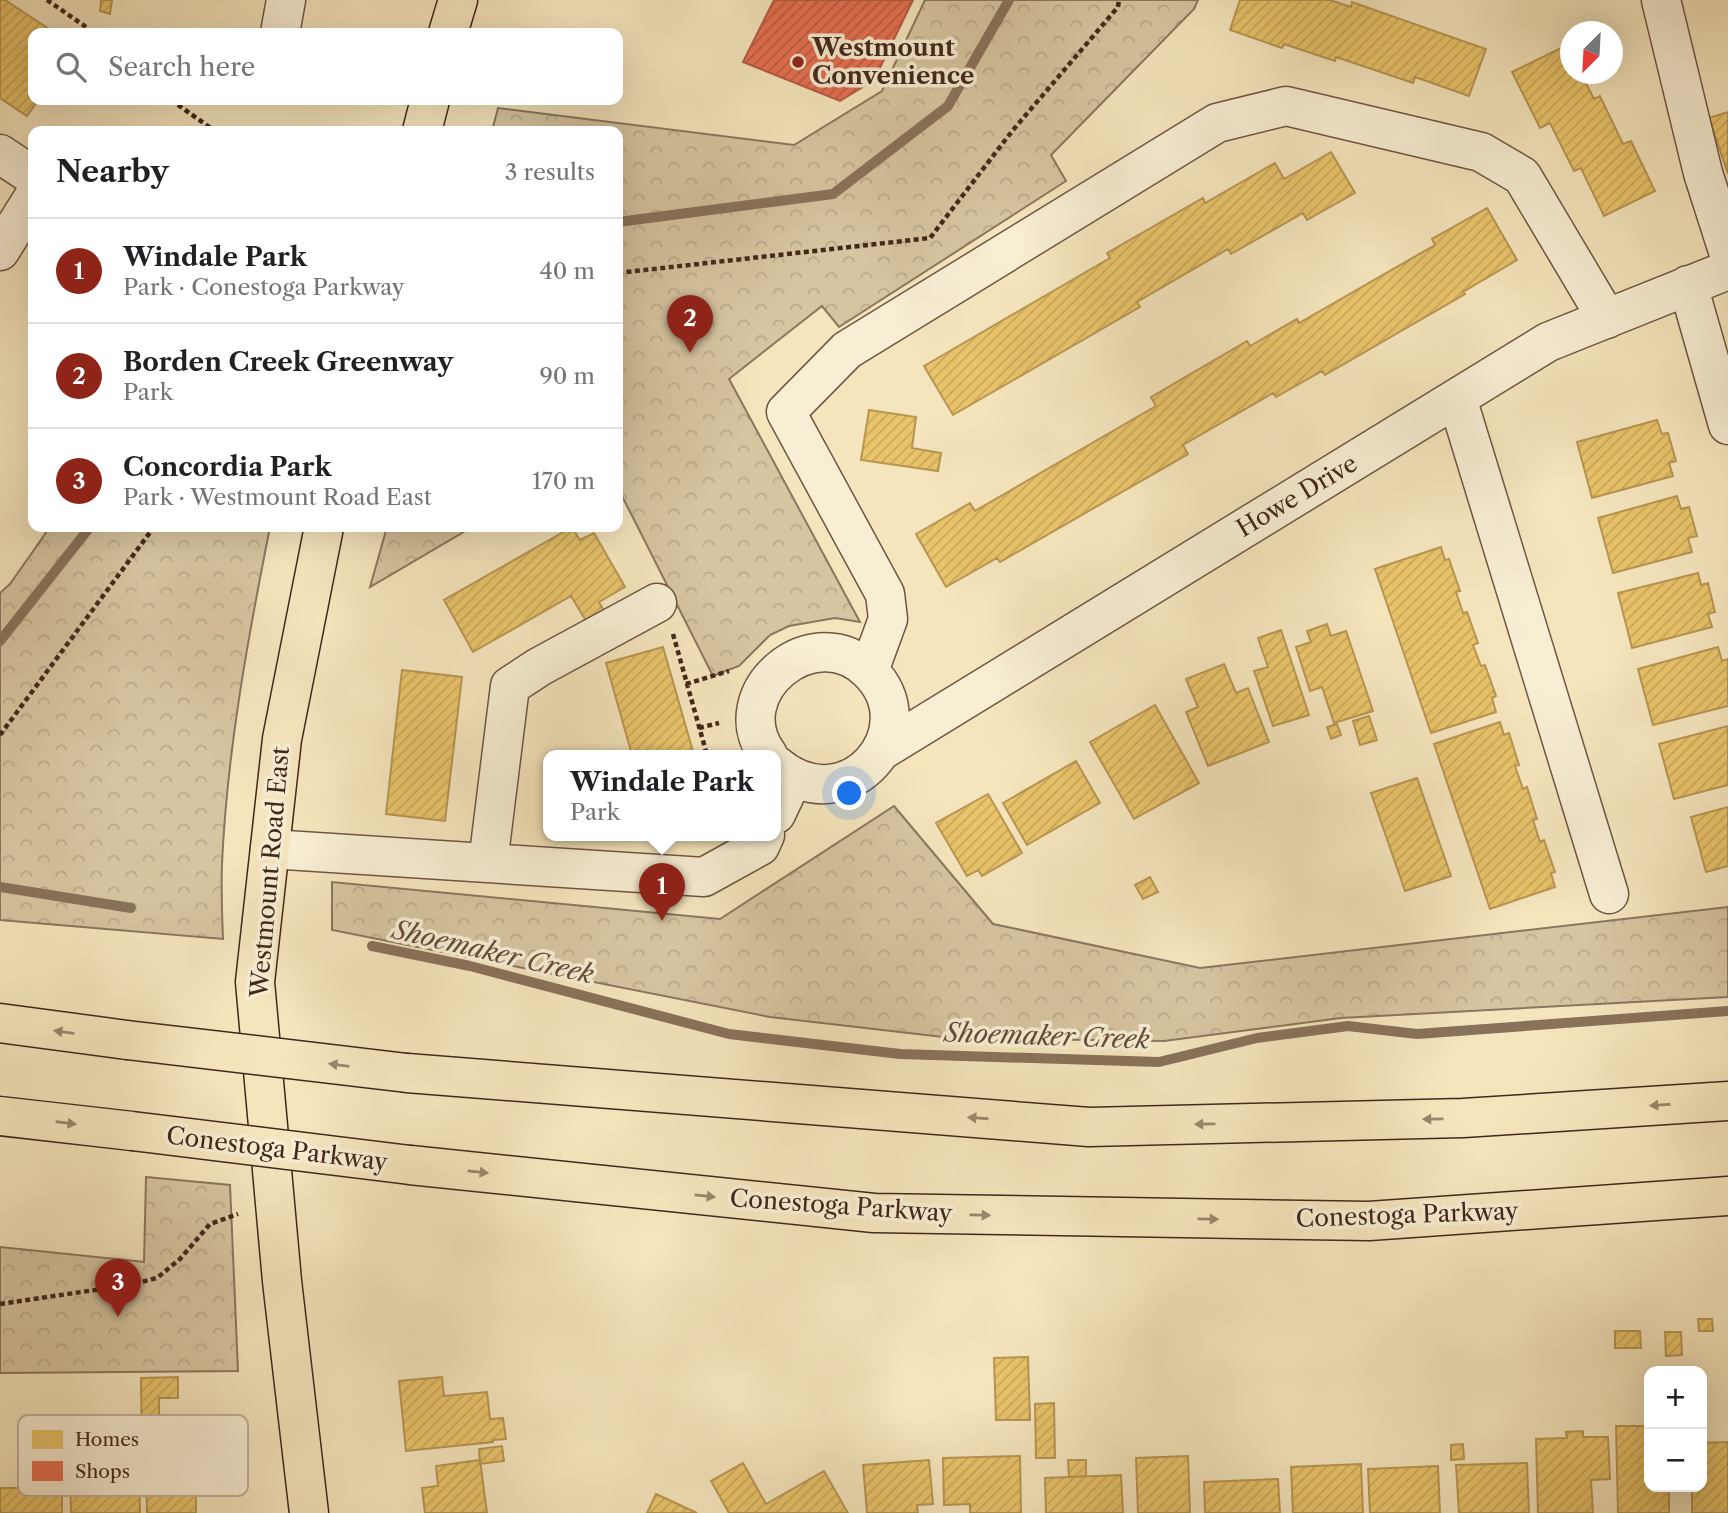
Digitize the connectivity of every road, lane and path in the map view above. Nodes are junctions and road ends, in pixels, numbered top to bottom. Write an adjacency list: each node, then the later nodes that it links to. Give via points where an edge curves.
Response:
1 (47, 0): 6 (path)
2 (286, 0): 7 (street)
3 (458, 0): 8 (main road)
4 (1119, 0): 19 (path, via 1118,7 1013,130 930,238)
5 (1661, 0): 17 (street, via 1703,173)
6 (88, 28)
7 (281, 28)
8 (449, 28)
9 (178, 105): 11 (path)
10 (429, 105): 12 (main road)
11 (208, 126)
12 (423, 126)
13 (0, 154): 14 (street)
14 (28, 173)
15 (28, 206): 16 (street)
16 (0, 251)
17 (1728, 251)
18 (1728, 270): 20 (street, Howe Drive)
19 (623, 272)
20 (1688, 285): 21 (street, Howe Drive); 23 (street)
21 (1607, 319): 22 (street, Howe Drive, via 1548,342); 28 (street, via 1522,176 1481,152 1286,106 1217,122 847,350 786,412 885,594 888,619)
22 (1457, 398): 35 (street, Howe Drive); 40 (street)
23 (1728, 425)
24 (150, 532): 32 (path)
25 (323, 532): 38 (main road, Westmount Road East, via 282,739)
26 (657, 603): 29 (path, via 669,622); 39 (street, via 510,686)
27 (729, 671): 29 (path)
28 (869, 671): 34 (street, via 852,659 811,653 775,672 757,709 757,729); 35 (street, via 882,688 889,709)
29 (687, 684): 31 (path)
30 (724, 722): 31 (path)
31 (699, 728): 33 (path)
32 (0, 735)
33 (706, 750)
34 (769, 750)
35 (881, 751): 36 (street, Howe Drive, via 869,767 833,784 813,784)
36 (781, 767)
37 (762, 841): 39 (street, via 704,877)
38 (270, 849): 39 (street); 45 (main road, Westmount Road East, via 255,982)
39 (488, 863)
40 (1609, 894)
41 (0, 1023): 42 (main road, one-way to 41, bridge, via 1463,1118 1089,1127 407,1073)
42 (1728, 1101)
43 (0, 1116): 44 (main road, Conestoga Parkway, one-way to 44, bridge, via 410,1166 874,1213 1368,1221)
44 (1728, 1196)
45 (276, 1202): 46 (path, via 210,1224 157,1278); 47 (main road, Westmount Road East)
46 (0, 1304)
47 (309, 1513)

